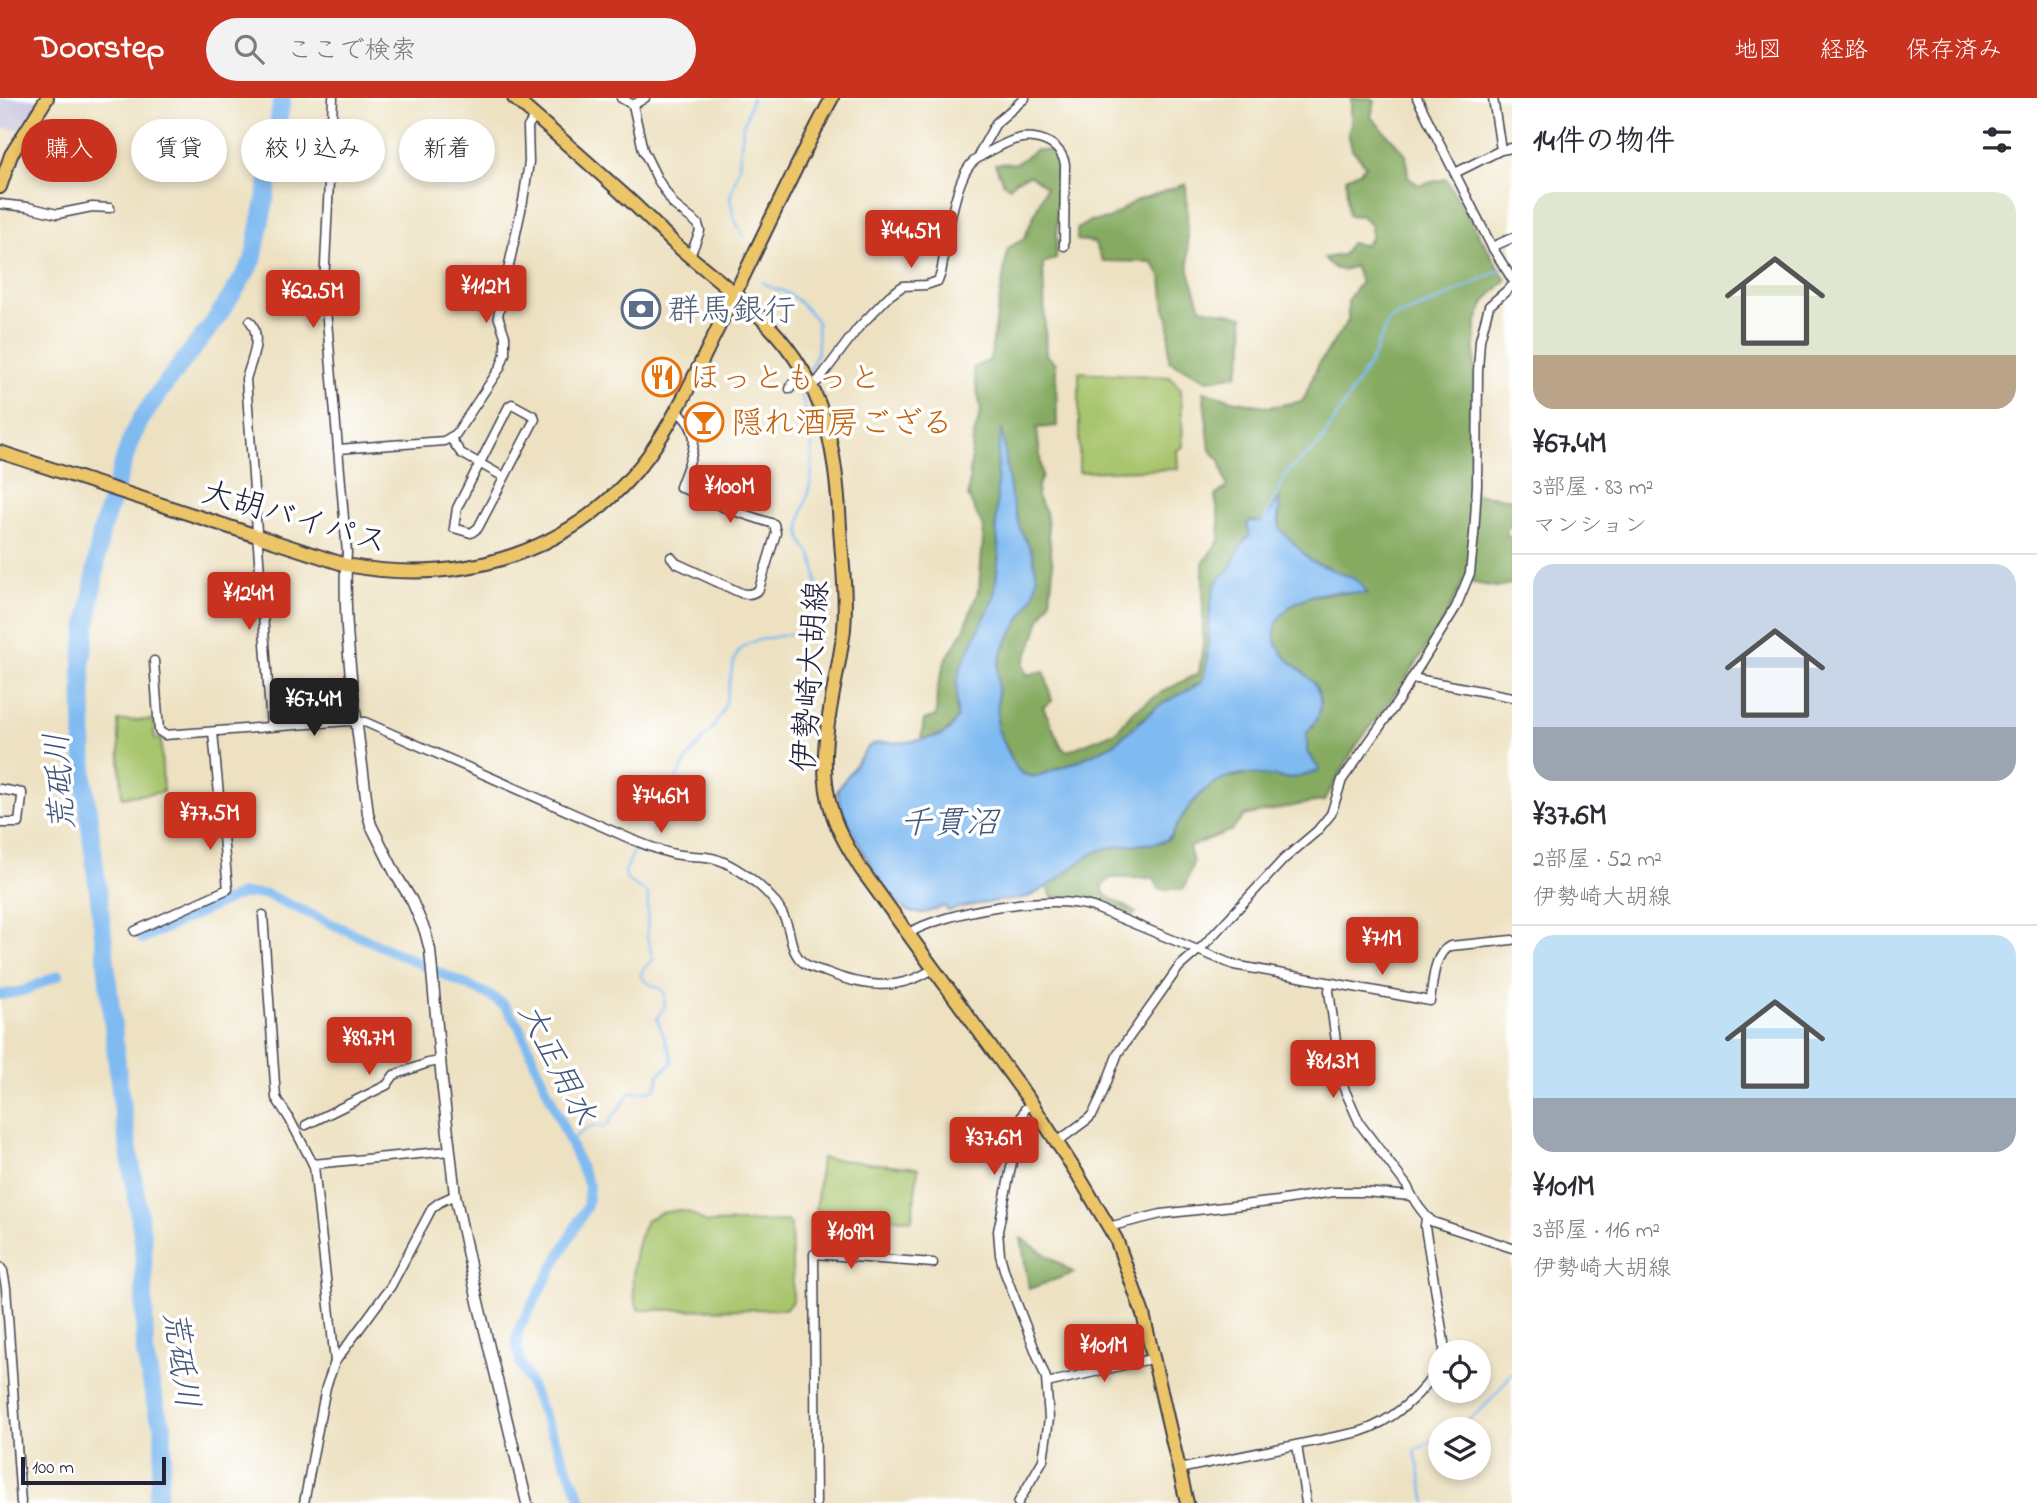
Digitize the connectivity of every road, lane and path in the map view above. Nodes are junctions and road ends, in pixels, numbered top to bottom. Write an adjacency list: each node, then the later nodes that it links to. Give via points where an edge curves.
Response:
1 (47, 98): 15 (main road)
2 (332, 98): 33 (street, via 324,286)
3 (621, 98): 10 (street)
4 (645, 98): 10 (street)
5 (832, 98): 26 (main road, 大胡バイパス)
6 (1025, 98): 14 (street, via 996,123)
7 (1417, 98): 16 (street)
8 (1493, 98): 13 (street)
9 (521, 101): 11 (main road, 伊勢崎大胡線)
10 (633, 105): 23 (street, via 643,150 658,180 674,205 698,224 700,231)
11 (535, 116): 23 (main road, 伊勢崎大胡線); 32 (street, via 528,127 523,201 498,317 505,354)
12 (1512, 148): 13 (street)
13 (1501, 150): 16 (street)
14 (980, 156): 21 (street, via 1024,137 1058,149 1065,164); 29 (street, via 959,187 938,281 903,286 889,296)
15 (4, 164): 17 (main road)
16 (1455, 173): 22 (street)
17 (0, 187)
18 (0, 204): 19 (street, via 57,214)
19 (110, 208)
20 (1512, 238): 22 (street)
21 (1064, 246)
22 (1492, 247): 24 (street)
23 (690, 256): 26 (main road, 伊勢崎大胡線)
24 (1512, 279)
25 (1512, 286): 41 (street, via 1489,306 1480,340 1470,573 1456,607)
26 (735, 294): 28 (main road, 伊勢崎大胡線, via 775,332); 31 (main road, 大胡バイパス)
27 (250, 321): 37 (street, via 256,342 246,379)
28 (804, 373): 29 (main road, 伊勢崎大胡線); 30 (street)
29 (811, 386): 50 (main road, 伊勢崎大胡線, via 827,424 836,470 844,598 843,635 825,752 828,795 836,824 853,856)
30 (790, 389)
31 (677, 411): 38 (street, via 687,420 695,444 680,487 774,524 776,533 759,589 751,594); 39 (main road, 大胡バイパス, via 619,489 576,524 533,548 441,572)
32 (451, 439): 33 (street); 35 (street, via 461,453)
33 (338, 449): 39 (street)
34 (0, 452): 37 (main road, 大胡バイパス)
35 (479, 464): 36 (street); 36 (street, via 457,508 454,528 476,531); 36 (street, via 512,404 535,419)
36 (504, 477)
37 (256, 536): 39 (main road, 大胡バイパス); 44 (street)
38 (671, 557)
39 (346, 565): 43 (street)
40 (154, 661): 45 (street, via 159,731 165,736)
41 (1412, 678): 42 (street); 52 (street, via 1342,780 1331,814)
42 (1512, 697)
43 (357, 721): 44 (street); 53 (street, via 633,840 671,853 712,856 735,868 776,904 804,964 878,986 919,978); 55 (street, via 371,825 425,931 434,977)
44 (271, 726): 45 (street)
45 (214, 732): 49 (street, via 228,889)
46 (0, 789): 47 (street, via 18,791 22,797 19,823)
47 (0, 823)
48 (263, 915): 60 (street, via 276,1098)
49 (135, 931)
50 (907, 934): 52 (street, via 976,910 1067,901 1093,907); 53 (main road, 伊勢崎大胡線)
51 (1512, 940): 54 (street, via 1444,949 1430,1001)
52 (1197, 951): 54 (street, via 1234,965); 58 (street, via 1179,967 1118,1053 1090,1117)
53 (933, 969): 56 (main road, 伊勢崎大胡線)
54 (1330, 983): 62 (street, via 1342,1084 1360,1124)
55 (440, 1061): 57 (street, via 394,1076 387,1085); 59 (street)
56 (1031, 1104): 58 (main road, 伊勢崎大胡線); 71 (street, via 1021,1118 998,1231 1005,1273)
57 (306, 1125)
58 (1057, 1142): 64 (main road, 伊勢崎大胡線)
59 (450, 1151): 60 (street); 61 (street)
60 (313, 1164): 70 (street)
61 (455, 1195): 70 (street, via 432,1208 391,1286); 77 (street)
62 (1411, 1196): 63 (street); 64 (street, via 1333,1192 1161,1214)
63 (1426, 1217): 65 (street); 68 (street)
64 (1108, 1227): 69 (main road, 伊勢崎大胡線, via 1138,1298)
65 (1512, 1248)
66 (933, 1263): 78 (street, via 814,1254)
67 (0, 1267): 75 (street, via 6,1288)
68 (1444, 1340)
69 (1154, 1357): 71 (street); 74 (main road, 伊勢崎大胡線)
70 (335, 1362): 76 (street)
71 (1047, 1383): 79 (street, via 1049,1419 1043,1460)
72 (1428, 1383): 73 (street, via 1376,1427)
73 (1297, 1445): 74 (street); 81 (street)
74 (1179, 1469): 80 (main road, 伊勢崎大胡線)
75 (21, 1503)
76 (304, 1503)
77 (527, 1503)
78 (816, 1503)
79 (1018, 1503)
80 (1187, 1503)
81 (1306, 1503)

